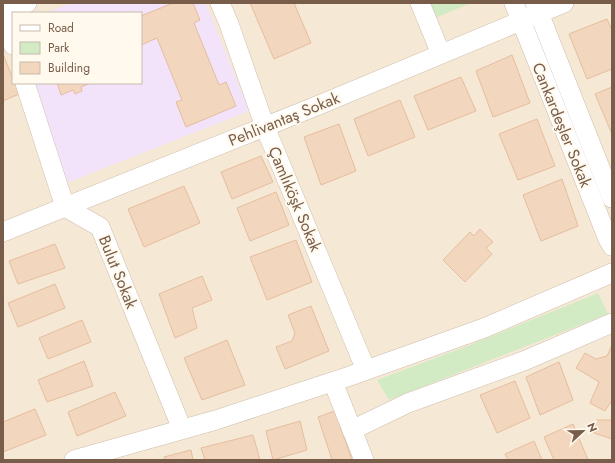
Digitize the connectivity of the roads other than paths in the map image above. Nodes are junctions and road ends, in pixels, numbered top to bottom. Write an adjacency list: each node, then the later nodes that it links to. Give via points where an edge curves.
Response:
1 (27, 3): 7 (street)
2 (220, 3): 12 (street, Çamlıköşk Sokak)
3 (420, 3): 10 (street)
4 (514, 3): 8 (street, Cankardeşler Sokak)
5 (564, 3): 6 (street, Pehlivantaş Sokak)
6 (537, 8): 8 (street, Pehlivantaş Sokak); 13 (street, Cankardeşler Sokak)
7 (3, 13): 9 (street)
8 (521, 21): 10 (street, Pehlivantaş Sokak); 16 (street, Cankardeşler Sokak)
9 (12, 42)
10 (440, 54): 12 (street, Pehlivantaş Sokak)
11 (25, 84): 14 (street)
12 (265, 127): 14 (street, Pehlivantaş Sokak); 19 (street, Çamlıköşk Sokak)
13 (612, 198)
14 (65, 207): 15 (street, Pehlivantaş Sokak); 21 (street, Bulut Sokak, via 100,227)
15 (3, 232)
16 (611, 241)
17 (612, 273): 19 (street, via 484,328)
18 (612, 324): 22 (street, via 526,360 408,403)
19 (366, 370): 20 (street)
20 (333, 382): 21 (street); 22 (street)
21 (182, 429): 23 (street)
22 (352, 430): 24 (street)
23 (74, 460)
24 (364, 460)

